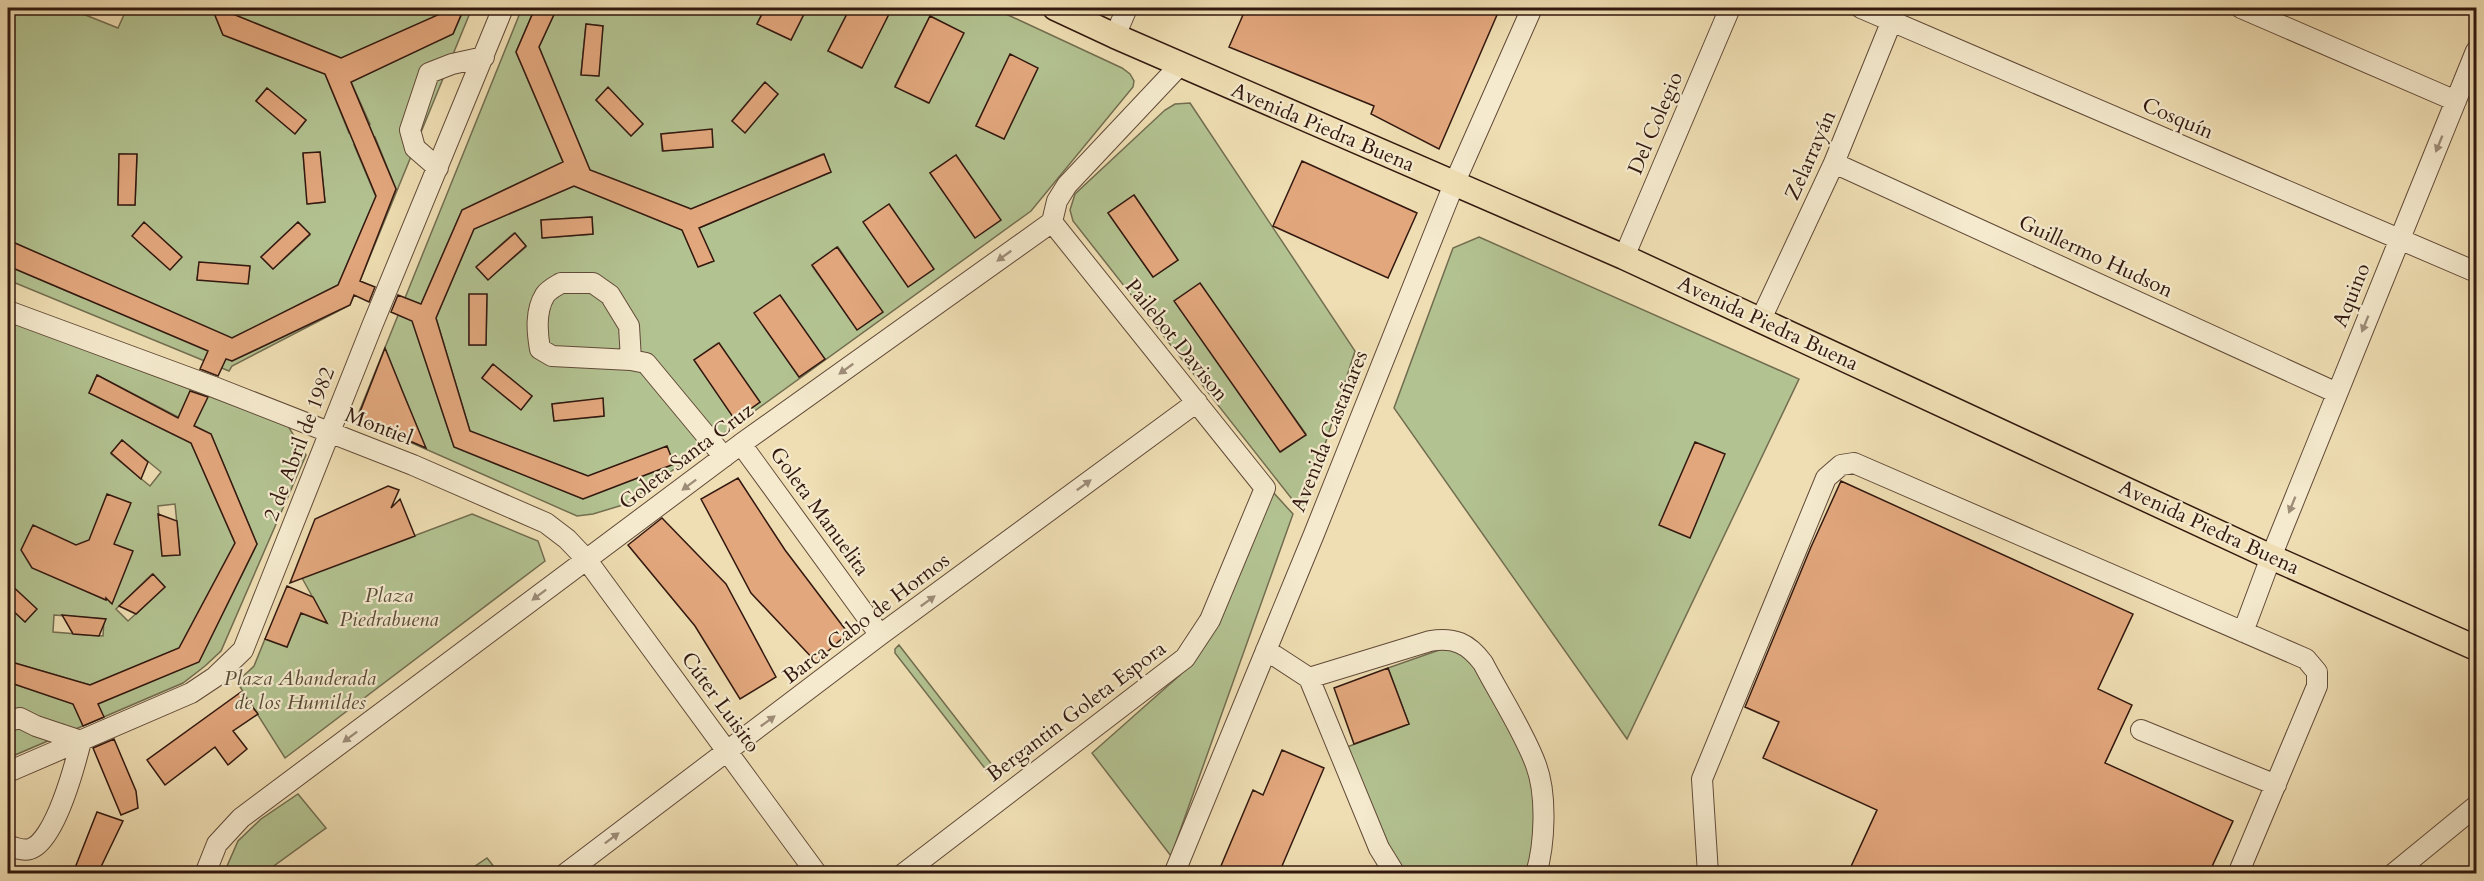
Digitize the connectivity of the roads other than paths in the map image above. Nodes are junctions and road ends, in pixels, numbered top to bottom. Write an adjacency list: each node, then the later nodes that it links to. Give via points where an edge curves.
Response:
1 (503, 8): 11 (street, 2 de Abril de 1982)
2 (1055, 8): 9 (main road, Avenida Piedra Buena)
3 (1127, 8): 9 (street)
4 (1532, 8): 16 (street, Avenida Castañares)
5 (1730, 8): 19 (street, Del Colegio)
6 (1860, 8): 8 (street, Cosquín)
7 (2241, 8): 13 (street)
8 (1894, 14): 14 (street, Zelarrayán); 18 (street, Cosquín)
9 (1115, 36): 12 (main road, Avenida Piedra Buena)
10 (2476, 51): 13 (street, Aquino)
11 (484, 57): 15 (street, 2 de Abril de 1982); 15 (street, via 429,73 410,129 415,148)
12 (1180, 65): 16 (main road, Avenida Piedra Buena); 17 (street, via 1067,185 1057,201)
13 (2456, 101): 18 (street, Aquino, one-way to 18)
14 (1834, 163): 22 (street, Zelarrayán); 24 (street, Guillermo Hudson)
15 (438, 168): 26 (street, 2 de Abril de 1982)
16 (1454, 184): 19 (main road, Avenida Piedra Buena); 35 (street, Avenida Castañares)
17 (1052, 222): 25 (street, Pailebot Davison); 27 (street, Goleta Santa Cruz, one-way to 27)
18 (2399, 240): 20 (street, Cosquín); 24 (street, Aquino, one-way to 24)
19 (1624, 257): 22 (main road, Avenida Piedra Buena)
20 (2476, 272)
21 (8, 310): 26 (street, Montiel)
22 (1761, 319): 30 (main road, Avenida Piedra Buena)
23 (631, 360): 23 (street, via 552,356 540,349 537,332 545,293 561,283 593,283 610,295 629,326); 28 (street, via 646,363)
24 (2337, 393): 30 (street, Aquino, one-way to 30)
25 (1197, 402): 29 (street, Pailebot Davison); 33 (street, Barca Cabo de Hornos, one-way to 25)
26 (330, 433): 31 (street, Montiel, via 546,523); 39 (street, 2 de Abril de 1982, via 243,650 191,693)
27 (741, 444): 28 (street, Goleta Santa Cruz); 33 (street, Goleta Manuelita)
28 (724, 457): 31 (street, Goleta Santa Cruz, one-way to 31)
29 (1265, 488): 48 (street, Bergantin Goleta Espora, via 1210,620 1185,658)
30 (2271, 557): 32 (street, Aquino); 34 (main road, Avenida Piedra Buena)
31 (586, 559): 40 (street, Cúter Luisito); 45 (street, Goleta Santa Cruz, one-way to 45, via 241,818 217,844)
32 (2243, 632): 42 (street, via 2306,659 2317,672 2317,686); 52 (street, via 1854,463 1841,465 1826,477 1702,779)
33 (880, 635): 40 (street, Barca Cabo de Hornos, one-way to 33)
34 (2476, 648)
35 (1266, 650): 36 (street); 49 (street, Avenida Castañares)
36 (1309, 678): 50 (street, via 1379,848); 51 (street, via 1430,641 1458,640 1472,648 1537,766 1543,842)
37 (8, 721): 39 (street, via 20,718)
38 (2141, 730): 42 (street)
39 (81, 741): 41 (street, 2 de Abril de 1982); 44 (street, via 73,774 45,840 31,849 18,850)
40 (727, 751): 46 (street, Barca Cabo de Hornos, one-way to 40); 47 (street, Cúter Luisito)
41 (8, 772)
42 (2276, 785): 53 (street)
43 (2476, 806): 54 (street)
44 (8, 845)
45 (206, 873)
46 (565, 873)
47 (817, 873)
48 (903, 873)
49 (1174, 873)
50 (1395, 873)
51 (1536, 873)
52 (1708, 873)
53 (2238, 873)
54 (2393, 873)

